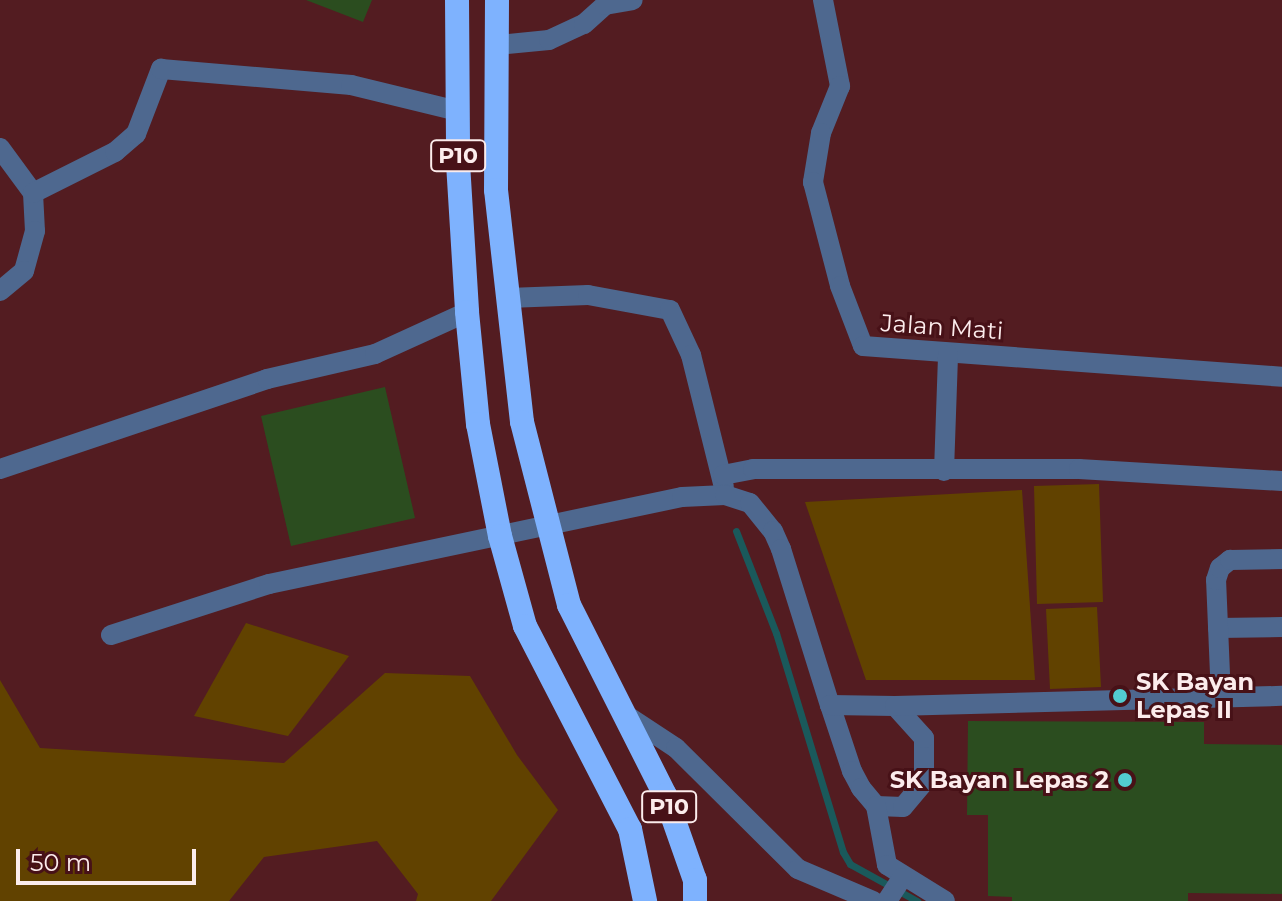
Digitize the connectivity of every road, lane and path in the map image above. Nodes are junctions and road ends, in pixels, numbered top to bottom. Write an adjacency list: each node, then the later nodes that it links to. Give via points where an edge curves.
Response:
1 (457, 0): 6 (highway, P10)
2 (497, 0): 5 (highway, P10)
3 (633, 0): 5 (street, via 605,5 584,24 549,40)
4 (823, 0): 12 (street, Jalan Mati, via 840,86 821,133 813,182 857,341 873,349)
5 (497, 45): 10 (highway, P10, via 496,190)
6 (458, 111): 8 (street, via 351,85 161,69 136,134 115,152); 11 (highway, P10)
7 (0, 148): 8 (street)
8 (33, 193): 9 (street, via 35,231 28,262)
9 (0, 291)
10 (507, 298): 17 (street, via 588,295 670,310 691,355); 18 (highway, P10, via 522,422)
11 (467, 312): 14 (street, via 375,354 267,379); 19 (highway, P10, via 478,424)
12 (948, 355): 13 (street, Jalan Mati); 15 (street)
13 (1282, 377)
14 (0, 469)
15 (944, 471): 16 (street, via 1079,469); 17 (street, via 753,469)
16 (1282, 481)
17 (724, 485): 18 (street); 26 (street, via 750,503 773,531)
18 (546, 525): 19 (street); 28 (highway, P10, via 569,605)
19 (500, 536): 23 (street, via 269,584); 31 (highway, P10, via 525,626 630,829)
20 (1282, 559): 22 (street, via 1230,560 1220,568)
21 (1282, 627): 22 (street)
22 (1218, 628): 25 (street)
23 (111, 635)
24 (1282, 696): 25 (street)
25 (1221, 698): 27 (street)
26 (830, 705): 27 (street); 29 (street, via 852,771)
27 (895, 706): 29 (street, via 924,738 924,782 903,807)
28 (629, 717): 30 (street, via 676,748 798,869); 32 (highway, P10, via 665,795 695,880)
29 (876, 806): 30 (street)
30 (890, 892): 33 (street)
31 (645, 901)
32 (695, 901)
33 (945, 901)

